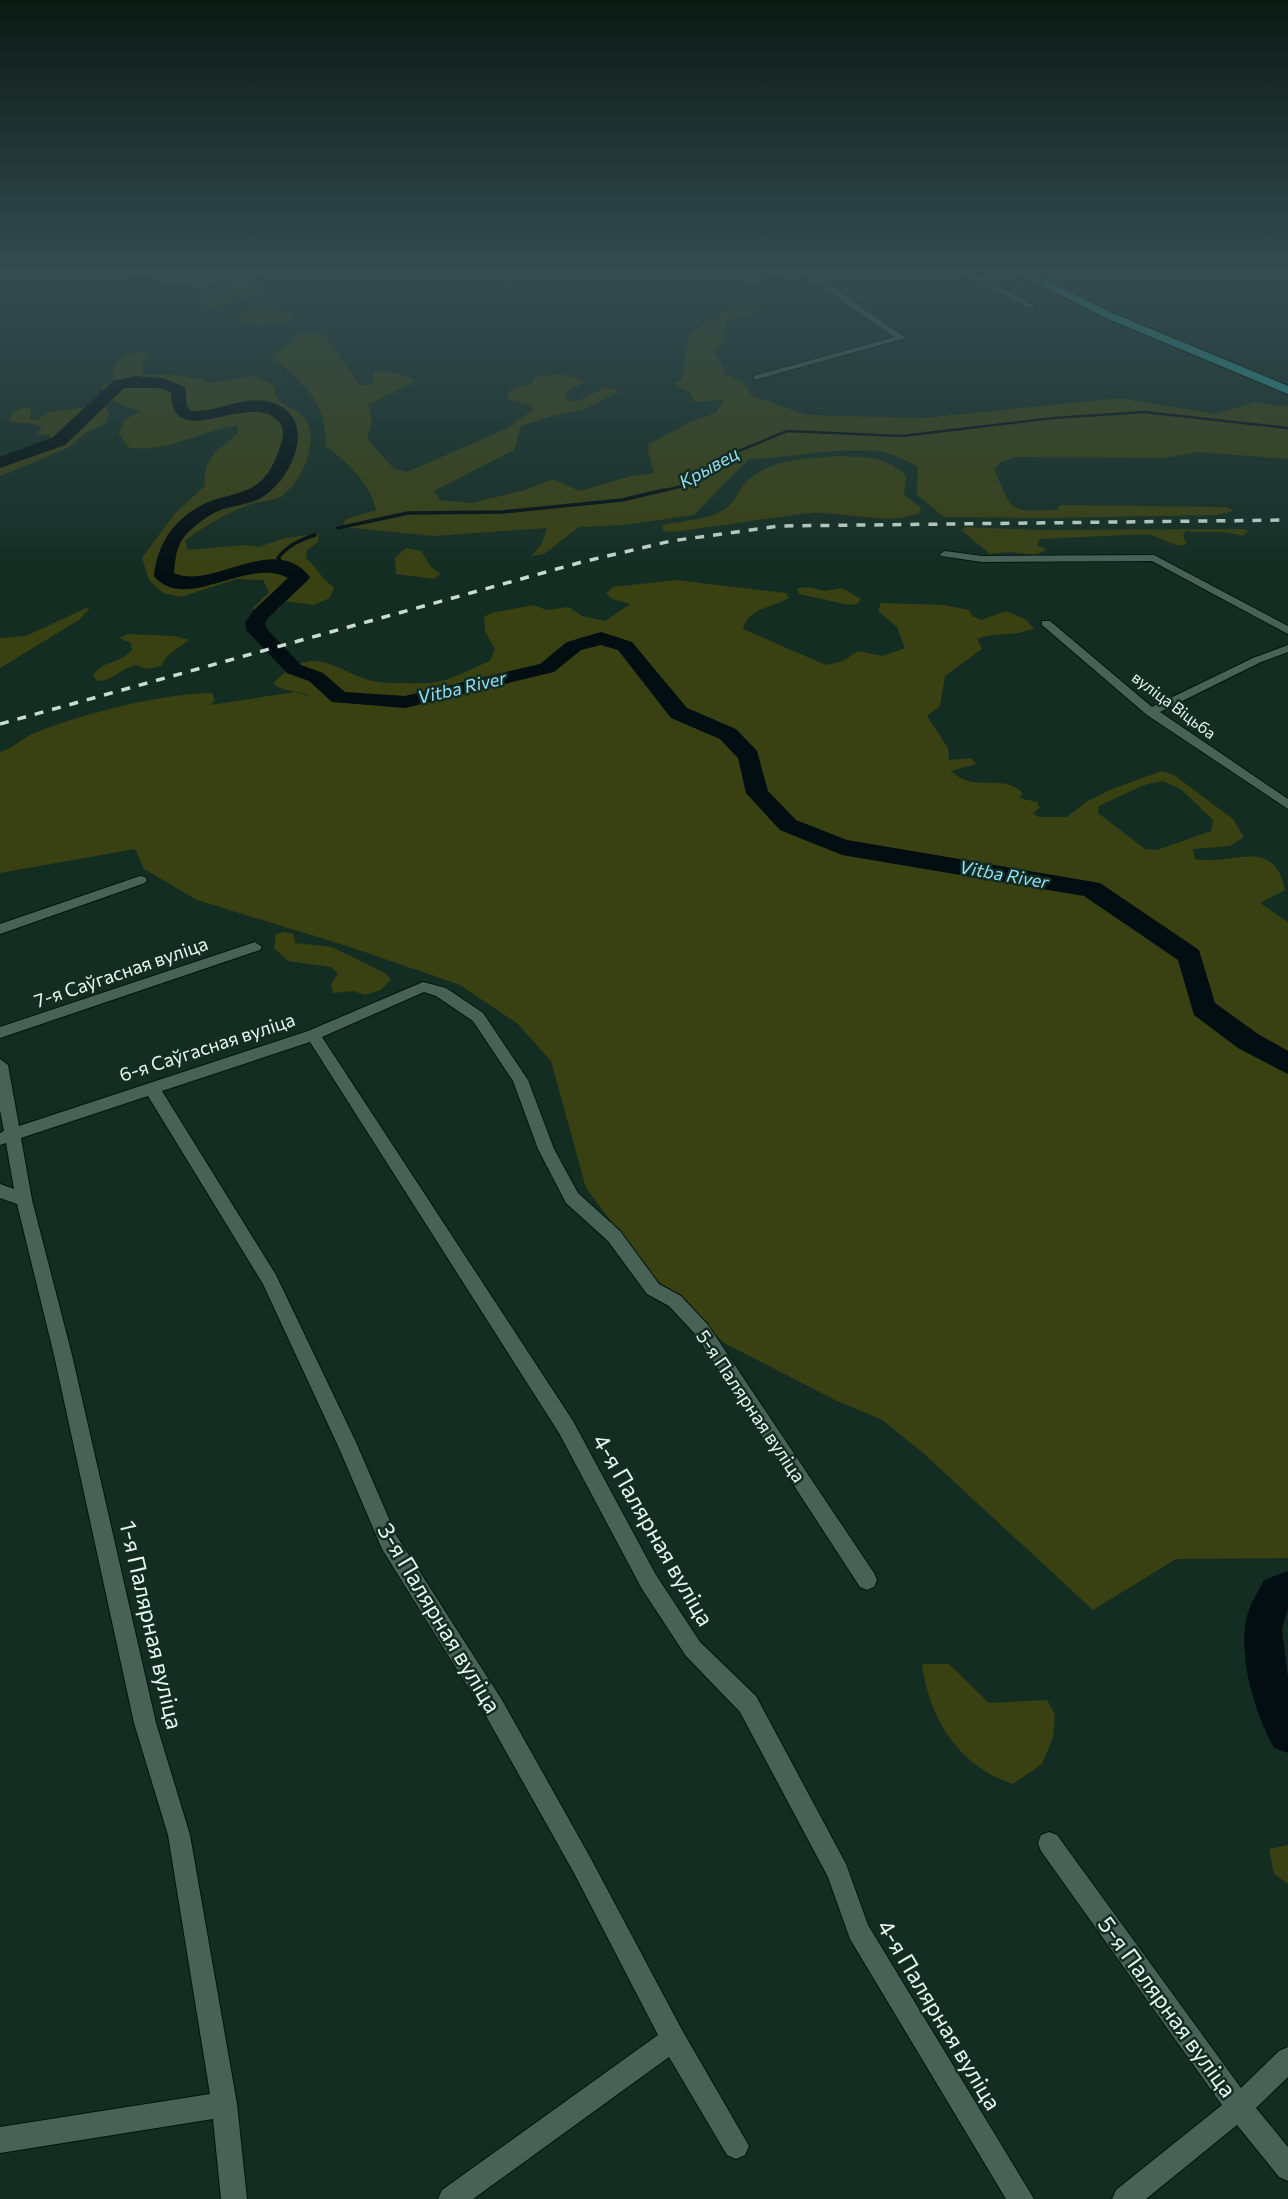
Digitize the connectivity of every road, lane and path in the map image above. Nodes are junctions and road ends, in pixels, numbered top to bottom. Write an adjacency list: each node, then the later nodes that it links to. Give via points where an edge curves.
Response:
1 (784, 371): 3 (street)
2 (1241, 371): 4 (main road)
3 (757, 378)
4 (1288, 390)
5 (945, 554): 7 (street, via 982,559 1154,558)
6 (1046, 623): 9 (street, вуліца Віцьба)
7 (1288, 631)
8 (1288, 648): 9 (street)
9 (1151, 712): 10 (street, вуліца Віцьба)
10 (1288, 805)
11 (140, 880): 12 (street)
12 (0, 929)
13 (254, 947): 15 (street, 7-я Саўгасная вуліца)
14 (423, 986): 16 (street, 6-я Саўгасная вуліца); 22 (street, 5-я Палярная вуліца, via 441,992 478,1017 520,1080 546,1149 572,1198 614,1236 653,1289 675,1301 702,1330)
15 (0, 1032)
16 (313, 1035): 18 (street, 6-я Саўгасная вуліца); 33 (street, 4-я Палярная вуліца, via 566,1427 649,1582 693,1649 748,1704 838,1872 859,1931)
17 (0, 1065): 19 (street, 1-я Палярная вуліца)
18 (151, 1087): 19 (street, 6-я Саўгасная вуліца); 24 (street, 3-я Палярная вуліца, via 270,1280 389,1542 494,1708)
19 (6, 1136): 21 (street, 1-я Палярная вуліца)
20 (0, 1191): 21 (street)
21 (24, 1200): 26 (street, 1-я Палярная вуліца, via 145,1723 179,1835)
22 (867, 1580)
23 (1049, 1843): 27 (street, 5-я Палярная вуліца)
24 (673, 2039): 29 (street, 3-я Палярная вуліца); 32 (street)
25 (1288, 2060): 27 (street)
26 (224, 2104): 28 (street); 31 (street, 1-я Палярная вуліца)
27 (1240, 2107): 30 (street, 5-я Палярная вуліца); 34 (street)
28 (0, 2140)
29 (736, 2146)
30 (1288, 2168)
31 (234, 2199)
32 (451, 2199)
33 (1021, 2199)
34 (1125, 2199)

